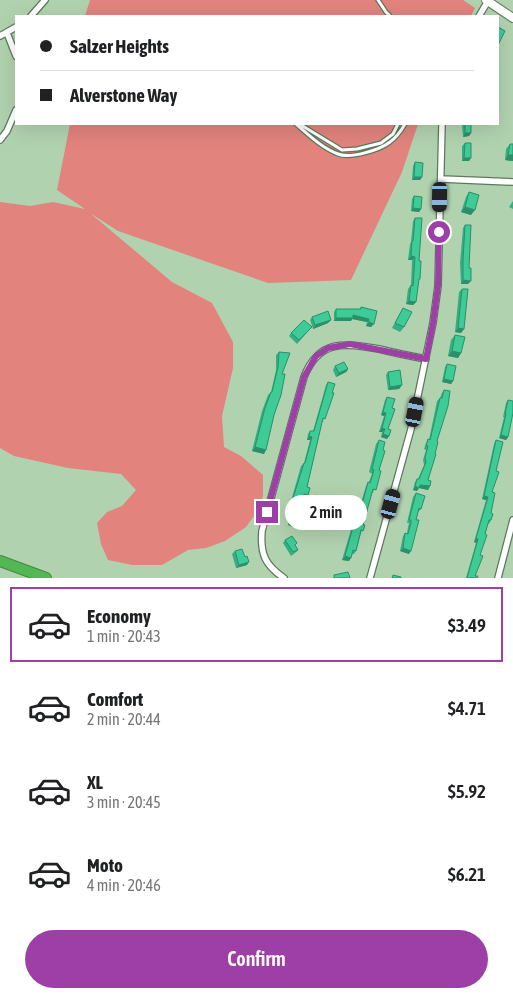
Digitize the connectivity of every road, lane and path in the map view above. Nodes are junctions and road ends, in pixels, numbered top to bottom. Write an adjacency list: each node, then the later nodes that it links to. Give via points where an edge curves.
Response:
1 (45, 0): 4 (street)
2 (378, 0): 5 (lane)
3 (487, 1): 6 (street); 7 (main road)
4 (32, 15)
5 (389, 15)
6 (479, 15)
7 (513, 18)
8 (15, 28): 9 (street)
9 (7, 33): 10 (street); 11 (street)
10 (0, 36)
11 (15, 53)
12 (15, 112): 18 (street)
13 (298, 125): 16 (lane, via 323,146 348,156 389,143)
14 (299, 125): 15 (lane, via 342,150 381,143 393,134)
15 (398, 125)
16 (404, 125)
17 (442, 125): 19 (street)
18 (0, 140)
19 (440, 179): 20 (street); 21 (street, via 438,286)
20 (513, 182)
21 (426, 359): 25 (street, via 342,344 322,351 312,361 304,377 262,531 263,556); 26 (street, via 411,429)
22 (513, 520): 27 (street)
23 (0, 561): 24 (highway)
24 (46, 578)
25 (284, 578)
26 (370, 578)
27 (498, 578)

